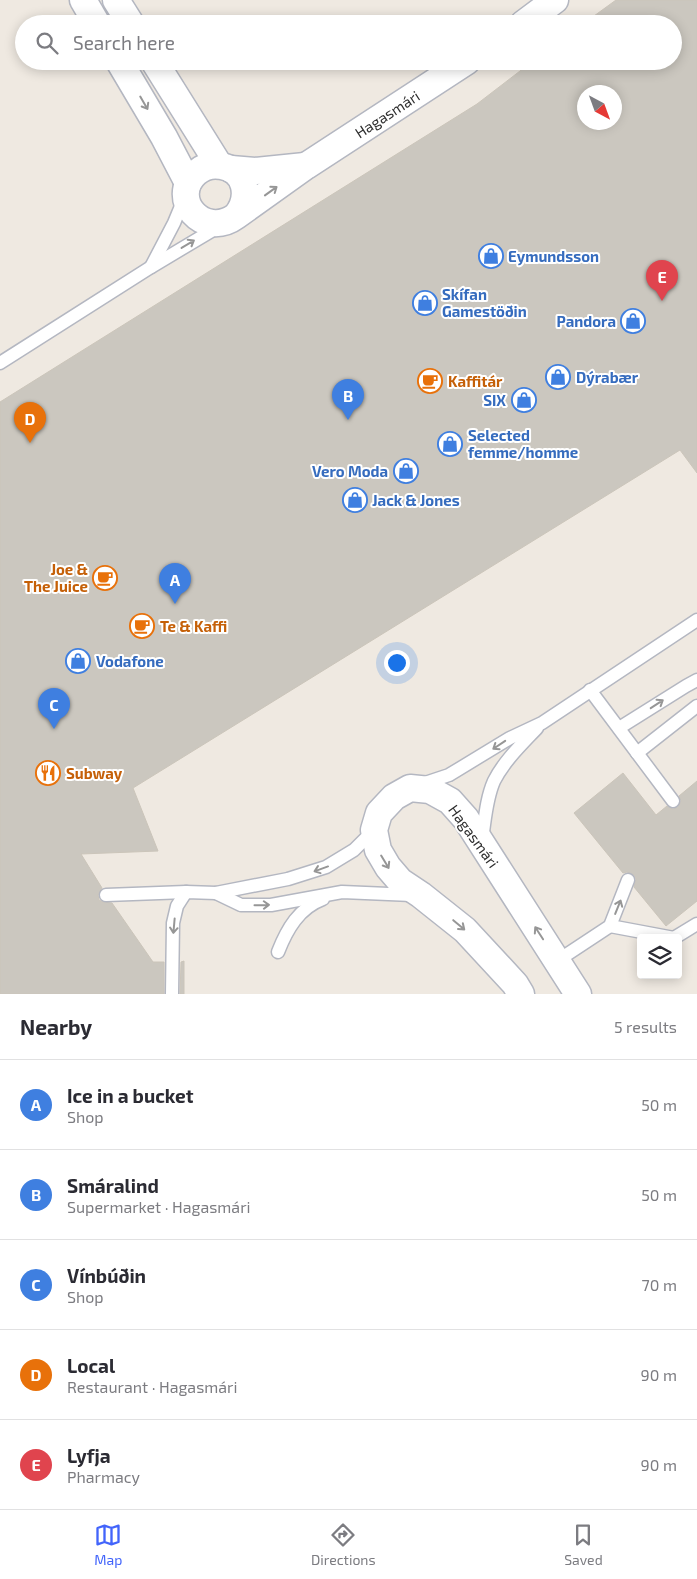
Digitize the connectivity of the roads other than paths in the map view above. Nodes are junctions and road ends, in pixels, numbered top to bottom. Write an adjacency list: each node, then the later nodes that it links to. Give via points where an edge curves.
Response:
1 (83, 0): 4 (street)
2 (116, 0): 5 (street)
3 (555, 0): 6 (street)
4 (92, 15)
5 (125, 15)
6 (535, 15)
7 (124, 70): 12 (street, one-way to 12, via 164,137)
8 (160, 70): 11 (street)
9 (453, 70): 10 (street, Hagasmári)
10 (306, 166): 11 (street, Hagasmári, via 256,170); 13 (street, Hagasmári, one-way to 10)
11 (225, 167): 12 (street, Hagasmári, via 200,169); 13 (street, via 238,175 245,192 242,209)
12 (187, 188): 13 (street, via 187,202 198,218 216,224); 14 (lane, via 174,223)
13 (231, 219): 14 (lane, one-way to 13)
14 (151, 266): 15 (lane)
15 (0, 363)
16 (697, 620): 18 (lane)
17 (697, 680): 21 (lane, one-way to 17)
18 (590, 690): 20 (lane); 21 (lane)
19 (697, 706): 22 (lane)
20 (542, 723): 23 (lane, one-way to 23, via 510,738 449,775); 26 (lane, via 510,757 494,781 486,807)
21 (619, 728): 22 (lane)
22 (637, 753): 24 (lane)
23 (410, 788): 25 (street, via 394,797 379,813); 26 (street, Hagasmári, via 430,790 450,801)
24 (673, 801)
25 (374, 830): 30 (lane, one-way to 30, via 354,850 326,867 288,879); 32 (street, one-way to 32, via 378,850 388,867 400,881)
26 (482, 843): 38 (street, Hagasmári, one-way to 26)
27 (628, 880): 34 (lane, one-way to 27)
28 (186, 892): 30 (lane); 31 (lane); 39 (lane, one-way to 39, via 177,906 173,923)
29 (342, 892): 30 (lane, one-way to 29, via 241,905 271,905); 32 (lane); 37 (lane, via 301,912 286,933)
30 (216, 893)
31 (106, 895)
32 (421, 895): 40 (street, one-way to 40, via 465,930)
33 (697, 924): 36 (lane)
34 (610, 926): 35 (lane); 38 (lane)
35 (653, 934)
36 (681, 934)
37 (278, 952)
38 (557, 961): 41 (street, Hagasmári)
39 (172, 994)
40 (521, 994)
41 (578, 994)

